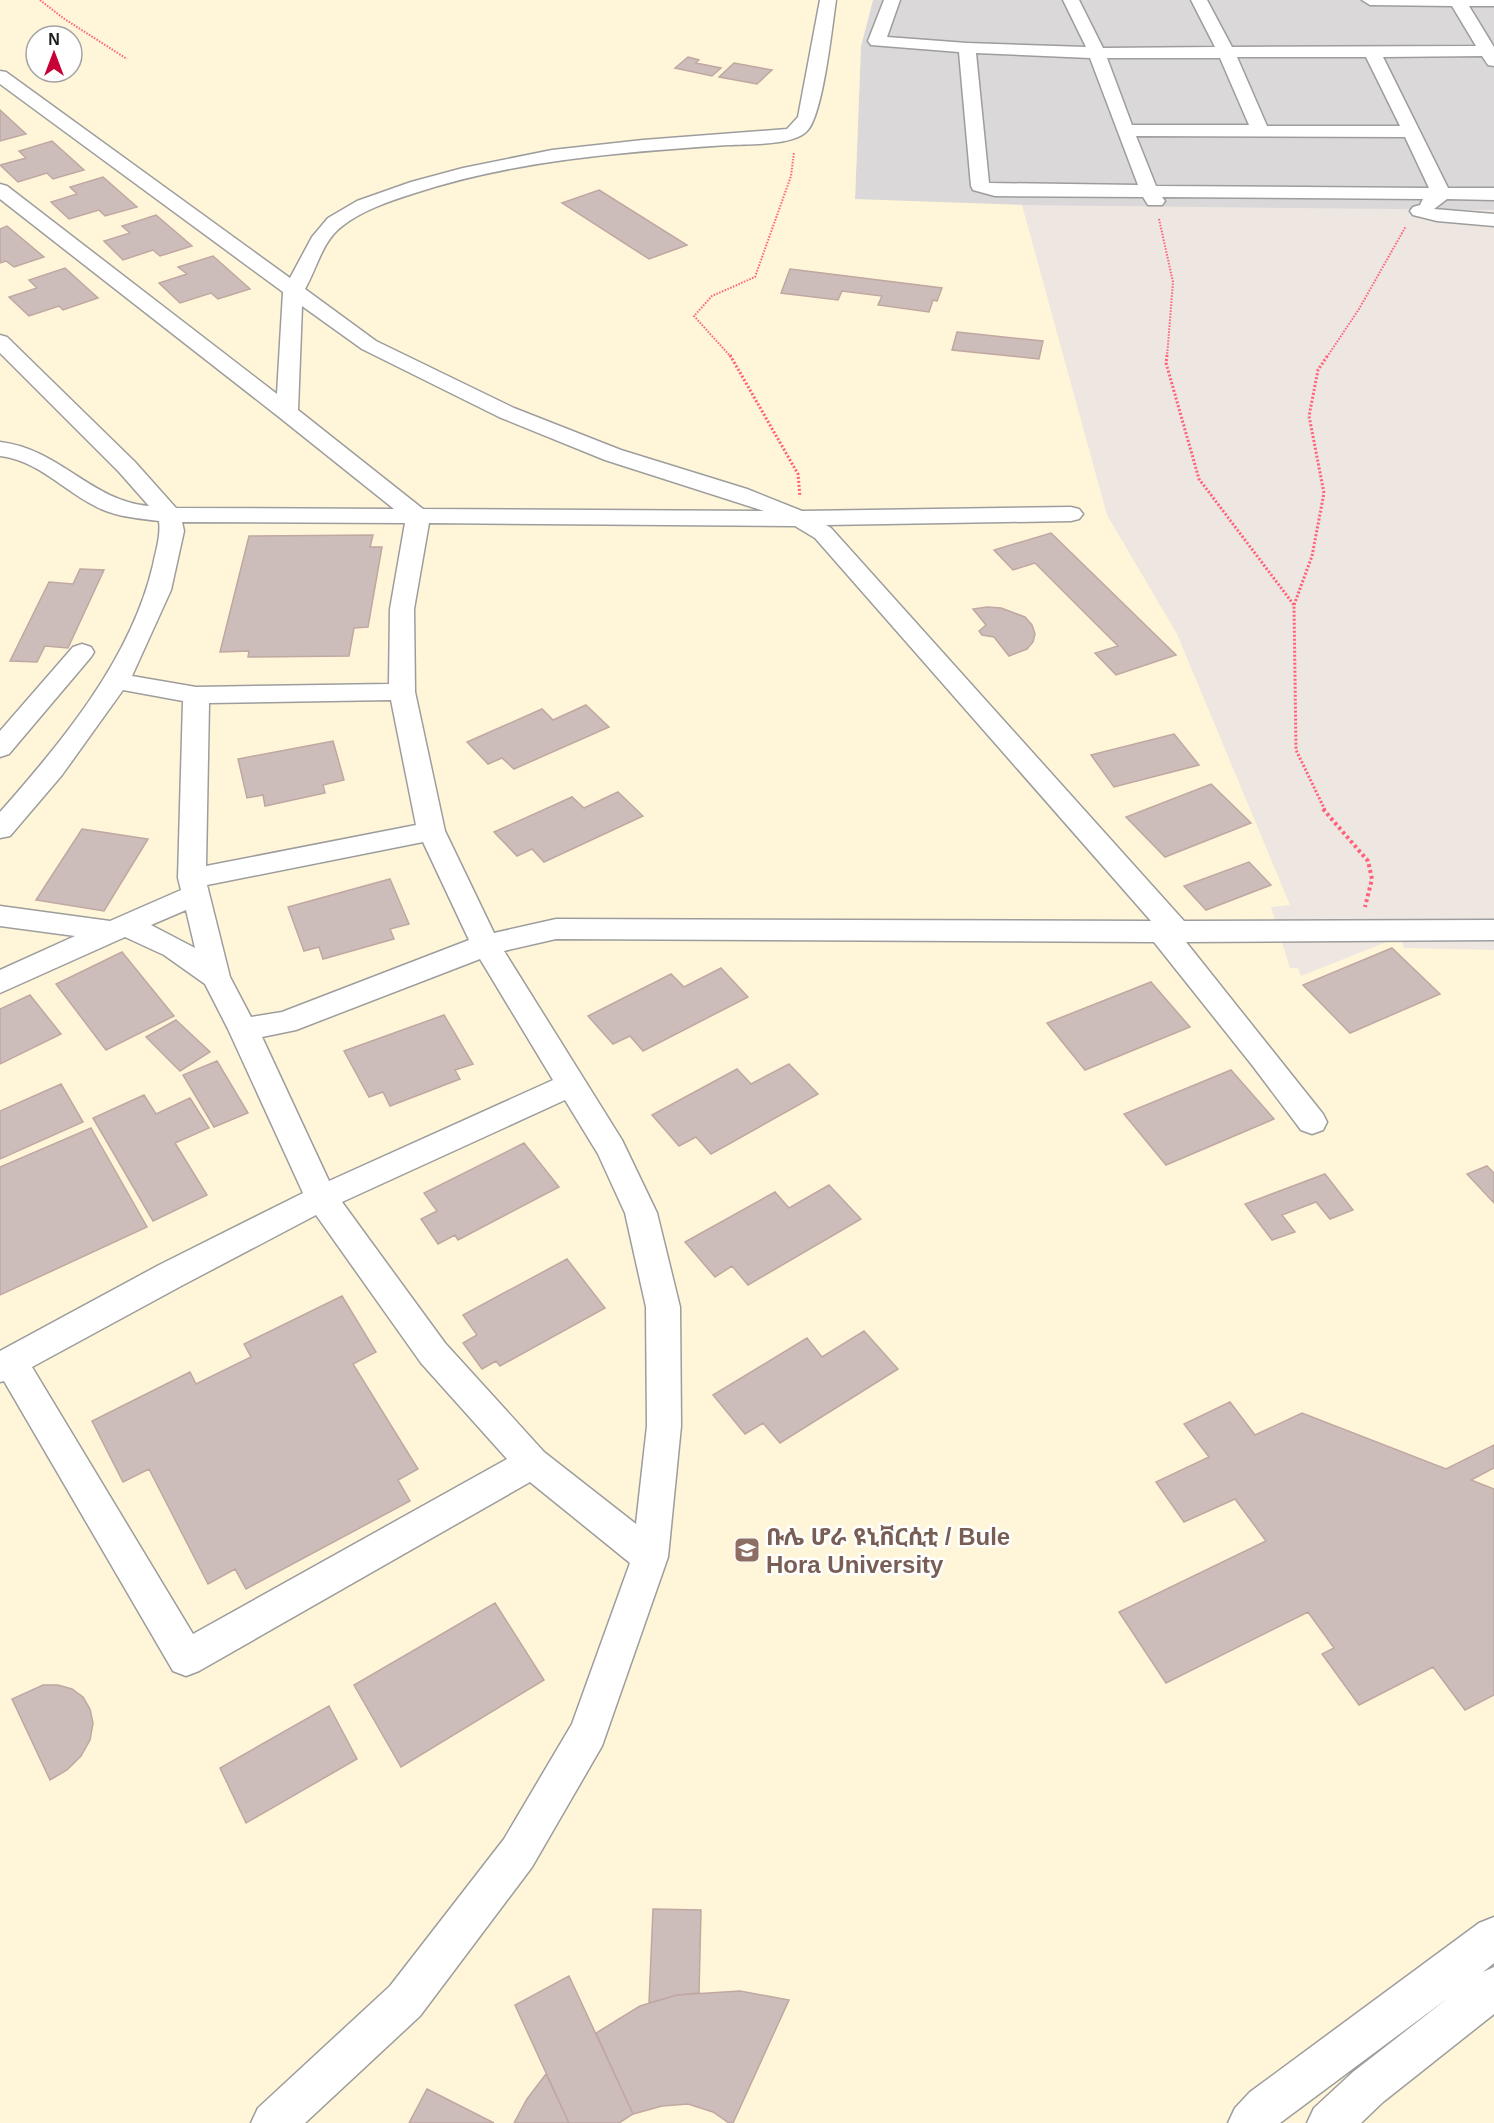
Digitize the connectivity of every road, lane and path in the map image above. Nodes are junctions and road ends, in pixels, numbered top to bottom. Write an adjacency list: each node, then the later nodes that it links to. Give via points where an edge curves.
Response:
1 (40, 0): 15 (path)
2 (828, 0): 20 (street, via 807,117)
3 (892, 0): 10 (street, via 877,41)
4 (1070, 0): 5 (street); 13 (street)
5 (1084, 0)
6 (1199, 0): 11 (street)
7 (1370, 0): 8 (street)
8 (1457, 0): 9 (street); 14 (street)
9 (1494, 1)
10 (967, 48): 13 (street); 24 (street, via 980,186 995,190)
11 (1226, 52): 12 (street); 13 (street); 18 (street)
12 (1372, 52): 14 (street); 19 (street)
13 (1097, 53): 17 (street)
14 (1491, 56)
15 (127, 58)
16 (0, 76): 27 (street)
17 (1125, 130): 18 (street); 24 (street)
18 (1260, 131): 19 (street)
19 (1411, 132): 22 (street)
20 (796, 133): 27 (street, via 578,151 501,163 439,179 364,207 334,223 319,238 304,276); 34 (path, via 791,176 755,277 712,296 694,316 735,361 798,474)
21 (0, 190): 29 (street)
22 (1442, 194): 23 (street); 24 (street); 25 (street)
23 (1494, 194)
24 (1153, 196): 35 (path, via 1173,282 1166,363 1199,479)
25 (1420, 211): 26 (street); 35 (path, via 1409,219 1359,309 1318,370 1309,416 1324,493 1311,556)
26 (1494, 219)
27 (293, 291): 29 (street); 34 (street, via 369,345 432,379 517,417 649,467 747,496)
28 (0, 341): 32 (street)
29 (287, 411): 33 (street)
30 (0, 449): 32 (street, via 26,455 115,507)
31 (1071, 514): 34 (street)
32 (170, 515): 33 (street); 37 (street, via 172,531 159,590)
33 (418, 517): 34 (street); 38 (street, via 402,609)
34 (802, 518): 47 (street, via 823,533)
35 (1294, 605): 48 (path, via 1296,750 1322,807 1368,861 1372,879)
36 (82, 652): 40 (street)
37 (117, 681): 39 (street); 41 (street, via 53,769)
38 (402, 692): 39 (street); 42 (street)
39 (196, 695): 43 (street)
40 (0, 747)
41 (0, 829)
42 (431, 831): 43 (street); 49 (street)
43 (193, 887): 45 (street); 50 (street)
44 (0, 916): 45 (street)
45 (118, 928): 50 (street, via 174,948); 51 (street)
46 (1494, 930): 48 (street)
47 (1169, 931): 48 (street); 49 (street, via 556,929); 54 (street)
48 (1359, 931)
49 (486, 945): 52 (street, via 286,1022); 53 (street)
50 (216, 977): 52 (street)
51 (0, 982)
52 (243, 1029): 55 (street)
53 (572, 1084): 55 (street); 58 (street, via 611,1149 641,1213 663,1308 664,1426)
54 (1312, 1122)
55 (321, 1198): 56 (street); 57 (street, via 433,1353)
56 (5, 1365): 57 (street, via 186,1658)
57 (532, 1463): 58 (street)
58 (650, 1557): 61 (street, via 588,1733 518,1853 405,2001)
59 (1494, 1938): 62 (street, via 1265,2107)
60 (1494, 1988): 63 (street, via 1368,2087)
61 (273, 2123)
62 (1250, 2123)
63 (1329, 2123)

